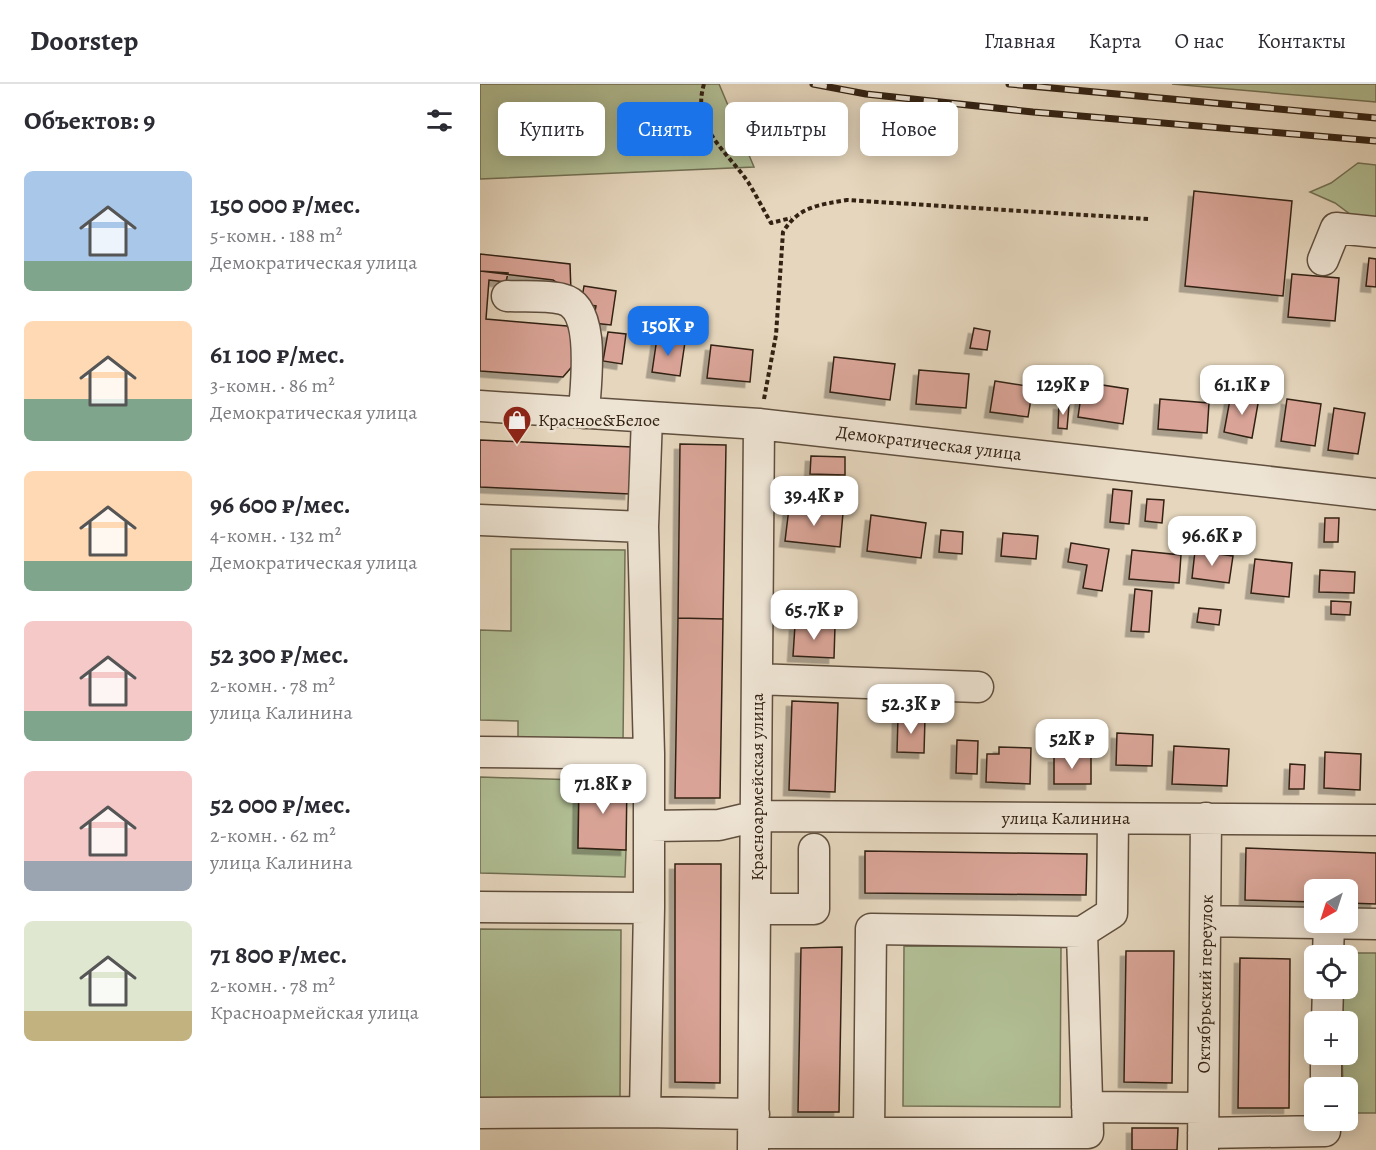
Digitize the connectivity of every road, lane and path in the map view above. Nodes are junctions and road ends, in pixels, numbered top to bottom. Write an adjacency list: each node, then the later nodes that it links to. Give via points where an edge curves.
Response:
1 (704, 84): 2 (path, via 704,125 747,181 771,223)
2 (792, 218): 3 (path, via 809,206 847,200); 10 (path, via 783,232 776,335)
3 (1149, 219)
4 (1376, 232): 5 (street, via 1336,228)
5 (1323, 260)
6 (507, 296): 8 (street, via 564,299 580,312 587,333)
7 (480, 406): 8 (street, Демократическая улица)
8 (584, 413): 9 (street, Демократическая улица)
9 (648, 417): 10 (street, Демократическая улица); 13 (street)
10 (759, 424): 11 (street, Демократическая улица); 14 (street, Красноармейская улица)
11 (1376, 494)
12 (480, 520): 13 (street)
13 (643, 527): 17 (street)
14 (757, 679): 15 (street); 18 (street, Красноармейская улица)
15 (978, 687)
16 (480, 752): 17 (street)
17 (649, 754): 22 (street)
18 (756, 816): 20 (street, улица Калинина); 22 (street, улица Калинина, via 719,825); 26 (street, Красноармейская улица)
19 (1206, 818): 20 (street, улица Калинина); 21 (street, улица Калинина); 27 (street, Октябрьский переулок)
20 (1113, 819): 31 (street, via 1112,913)
21 (1376, 820)
22 (650, 826): 25 (street)
23 (814, 849): 26 (street, via 814,909)
24 (480, 907): 25 (street)
25 (649, 908): 33 (street)
26 (756, 909): 37 (street, Красноармейская улица)
27 (1205, 921): 28 (street); 35 (street, Октябрьский переулок)
28 (1304, 923)
29 (1358, 924): 30 (street)
30 (1376, 924)
31 (1082, 932): 32 (street); 38 (street, via 871,929)
32 (1087, 1107): 35 (street); 38 (street, via 1088,1133)
33 (645, 1112): 34 (street); 37 (street)
34 (480, 1113)
35 (1203, 1130): 36 (street)
36 (1304, 1131)
37 (754, 1132): 38 (street)
38 (869, 1133)

